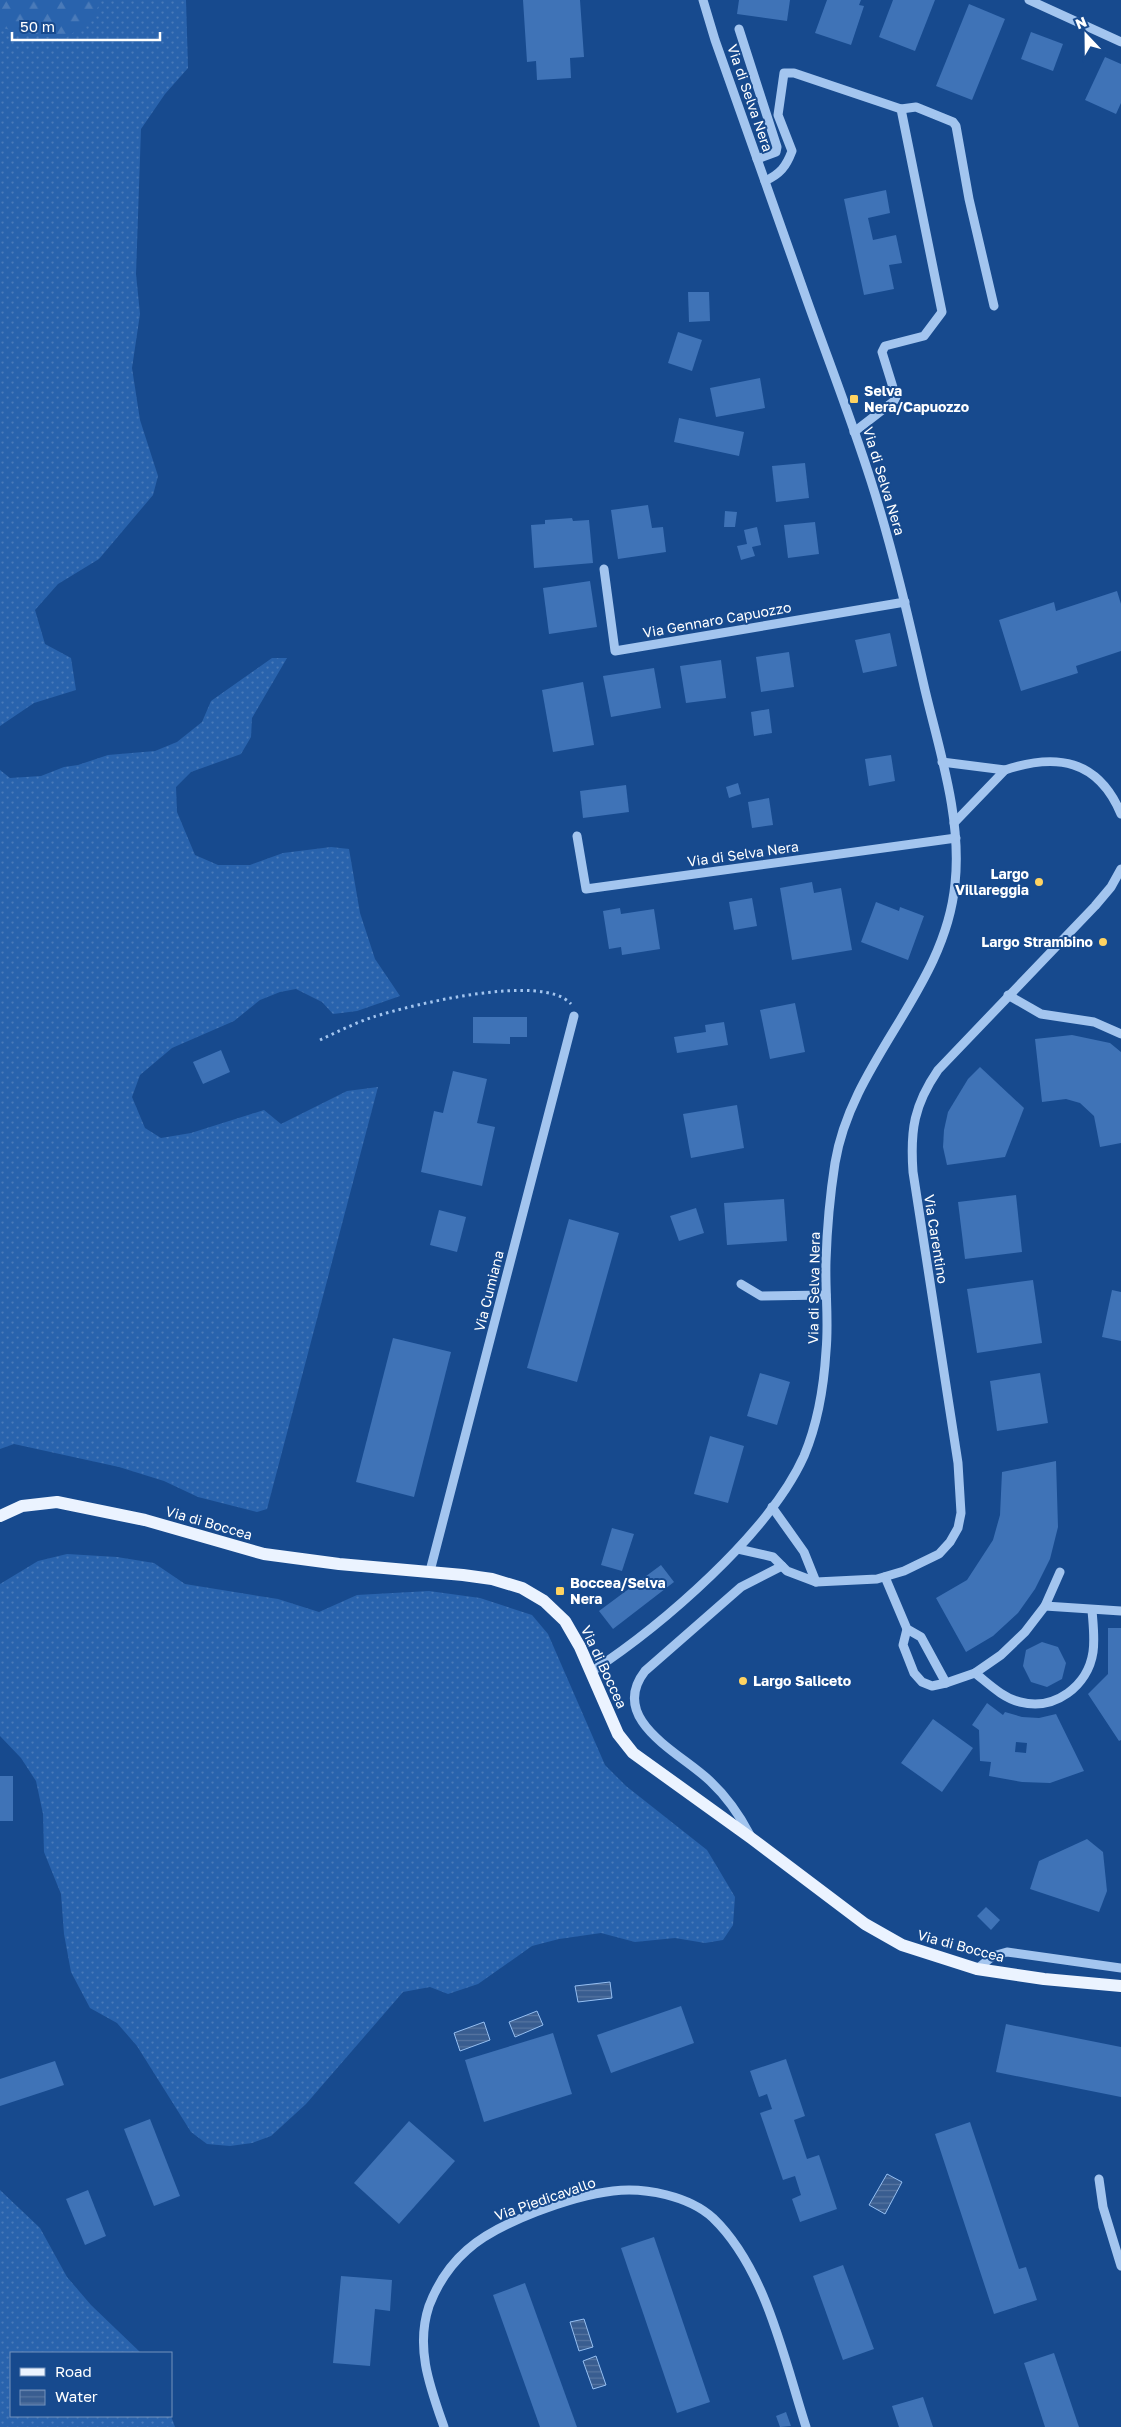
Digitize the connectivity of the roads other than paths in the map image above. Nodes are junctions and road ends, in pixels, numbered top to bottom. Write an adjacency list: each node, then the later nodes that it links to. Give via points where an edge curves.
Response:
1 (703, 0): 7 (street, Via di Selva Nera)
2 (1029, 0): 3 (street)
3 (1049, 4): 5 (street)
4 (739, 29): 7 (street, via 777,148 776,152)
5 (1121, 42)
6 (901, 109): 8 (street, via 794,72 784,73 778,115 792,151 787,165 778,175); 9 (street, via 916,107 956,126); 10 (street, via 942,312 924,336 883,348 896,397)
7 (757, 159): 8 (street, Via di Selva Nera)
8 (765, 181): 10 (street, Via di Selva Nera)
9 (994, 306)
10 (854, 432): 12 (street, Via di Selva Nera)
11 (604, 569): 12 (street, Via Gennaro Capuozzo, via 615,651)
12 (905, 602): 13 (street, Via di Selva Nera)
13 (942, 762): 14 (street); 16 (street, Via di Selva Nera)
14 (1005, 770): 15 (street, via 1043,760 1069,763 1099,781 1115,800); 16 (street)
15 (1121, 814)
16 (954, 823): 18 (street, Via di Selva Nera)
17 (577, 836): 18 (street, Via di Selva Nera, via 586,889)
18 (956, 838): 24 (street, Via di Selva Nera, via 955,885 947,926 934,962 867,1076 836,1157 826,1258)
19 (1121, 869): 20 (street, Via Carentino, via 1095,906)
20 (1008, 995): 22 (street, via 1041,1014 1094,1022); 31 (street, Via Carentino, via 938,1070 916,1110 911,1142 912,1172 958,1463 961,1513 958,1528 939,1554)
21 (574, 1016): 29 (street, Via Cumiana)
22 (1121, 1034)
23 (740, 1284): 24 (street, via 761,1296)
24 (826, 1295): 25 (street, Via di Selva Nera, via 826,1351 814,1424 804,1455)
25 (772, 1507): 27 (street, Via di Selva Nera); 32 (street, via 804,1552)
26 (0, 1516): 29 (main road, Via di Boccea, via 22,1506 57,1502 145,1520 264,1554)
27 (738, 1549): 28 (street, Via Carentino, via 772,1558); 37 (street, Via di Selva Nera, via 666,1614)
28 (782, 1566): 32 (street, Via Carentino); 40 (street, via 741,1587 645,1671 635,1689 636,1705 645,1726 717,1788 738,1813)
29 (430, 1571): 37 (main road, Via di Boccea, via 506,1582 544,1601 565,1621)
30 (1060, 1572): 33 (street)
31 (885, 1577): 32 (street, Via Carentino); 36 (street)
32 (816, 1582)
33 (1045, 1606): 34 (street); 38 (street, via 1001,1655)
34 (1092, 1610): 35 (street); 38 (street, via 1093,1654 1080,1684 1068,1694 1040,1704 1020,1702 999,1692)
35 (1121, 1611)
36 (908, 1629): 39 (street, via 921,1637); 39 (street, via 903,1645 914,1673 922,1682 932,1686)
37 (591, 1672): 40 (main road, Via di Boccea, via 618,1734 634,1753)
38 (975, 1673): 39 (street)
39 (946, 1683)
40 (751, 1838): 41 (main road, Via di Boccea, via 865,1924 911,1948)
41 (977, 1968): 42 (street, via 993,1956 1007,1952); 43 (main road, Via di Boccea, via 1044,1979)
42 (1121, 1968)
43 (1121, 1986)
44 (1099, 2179): 45 (street, via 1103,2207)
45 (1121, 2266)
46 (444, 2427): 47 (street, Via Piedicavallo, via 425,2369 423,2344 430,2305 452,2266 467,2249 508,2224 582,2199 631,2190 666,2195 699,2208 732,2238 759,2289)
47 (806, 2427)

